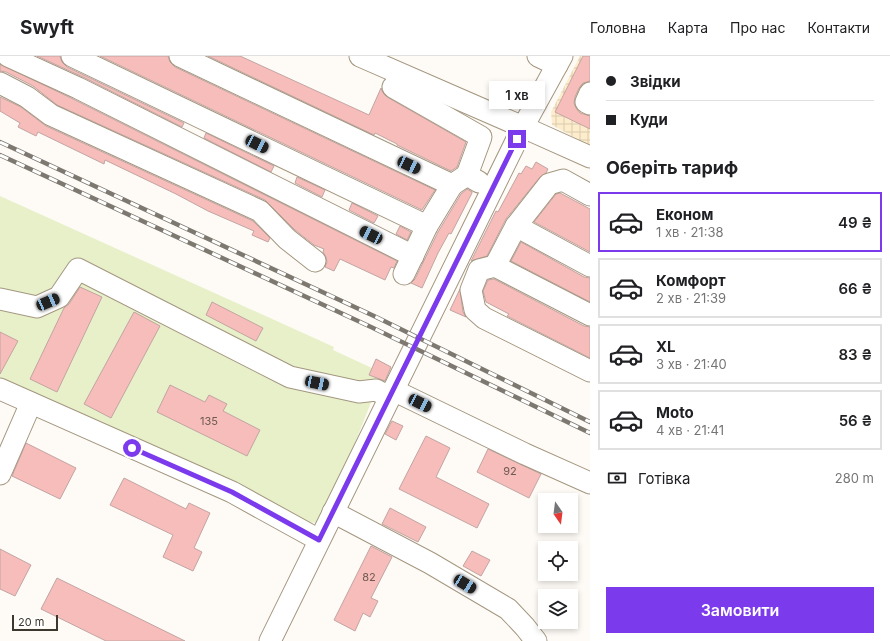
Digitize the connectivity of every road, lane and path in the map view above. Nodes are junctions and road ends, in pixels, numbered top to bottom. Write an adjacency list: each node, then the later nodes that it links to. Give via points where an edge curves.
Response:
1 (8, 56): 7 (street)
2 (72, 56): 19 (street)
3 (180, 56): 15 (street)
4 (360, 56): 13 (street)
5 (538, 56): 6 (street)
6 (559, 60): 13 (street)
7 (41, 63): 11 (street); 21 (street, via 78,88)
8 (0, 83): 11 (street)
9 (393, 87): 15 (street, via 481,137)
10 (590, 93): 12 (street, via 586,102)
11 (27, 97): 22 (street, via 51,115 260,211 287,239)
12 (590, 104)
13 (523, 127): 14 (street); 17 (street)
14 (585, 154): 16 (street)
15 (460, 180): 17 (street); 19 (street)
16 (563, 180): 18 (street); 20 (street, via 549,184)
17 (491, 191): 30 (street)
18 (590, 195)
19 (427, 226): 21 (street)
20 (516, 226): 23 (street); 24 (street)
21 (413, 256): 25 (street)
22 (315, 261)
23 (495, 266): 27 (street); 28 (street, via 479,270 471,290 475,310 484,318)
24 (590, 266)
25 (404, 274)
26 (0, 299): 30 (street, via 37,306 59,297 78,269 290,377 359,392 376,390)
27 (590, 315)
28 (590, 371)
29 (0, 389): 31 (street)
30 (391, 393): 33 (street); 34 (street)
31 (31, 403): 32 (street); 35 (street, via 232,492)
32 (0, 474)
33 (590, 483)
34 (333, 512): 35 (street); 37 (street, via 430,563 508,609)
35 (319, 540): 36 (street)
36 (270, 641)
37 (536, 641)

